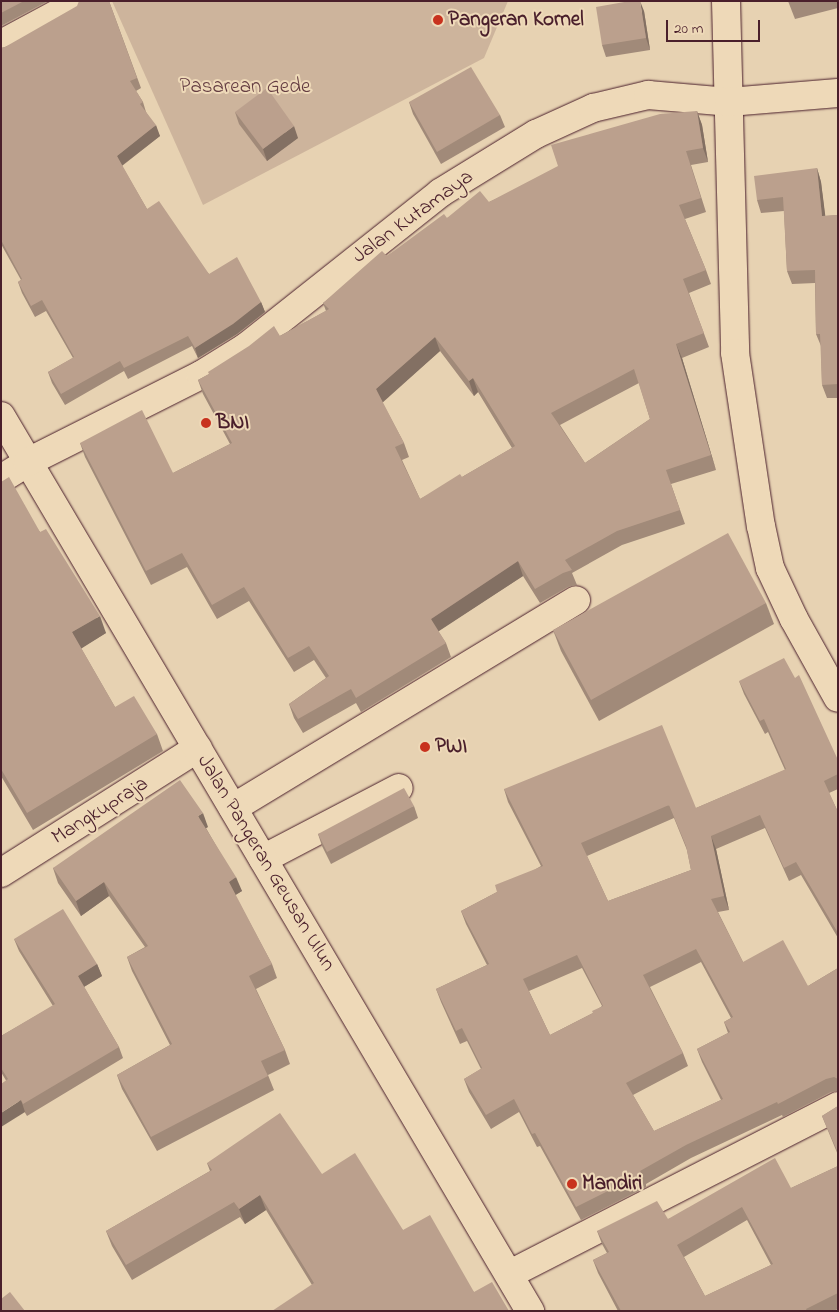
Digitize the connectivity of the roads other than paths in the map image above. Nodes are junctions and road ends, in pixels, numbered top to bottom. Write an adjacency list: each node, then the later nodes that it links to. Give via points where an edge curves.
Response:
1 (726, 1): 5 (main road)
2 (72, 4): 3 (main road)
3 (1, 44)
4 (838, 93): 5 (main road, Jalan Kutamaya)
5 (729, 102): 7 (main road, Jalan Kutamaya, via 648,95 593,108 536,134 440,193 246,347 201,375); 10 (main road, via 735,353 761,526 770,568)
6 (1, 416): 7 (main road, Jalan Pangeran Geusan Ulun)
7 (28, 462): 8 (main road, Jalan Kutamaya); 11 (main road, Jalan Pangeran Geusan Ulun)
8 (1, 479)
9 (576, 600): 13 (main road)
10 (838, 698)
11 (198, 748): 13 (main road, Jalan Pangeran Geusan Ulun); 15 (main road, Mangkupraja)
12 (399, 788): 14 (main road)
13 (233, 808): 14 (main road, Jalan Pangeran Geusan Ulun)
14 (263, 859): 17 (main road, Jalan Pangeran Geusan Ulun)
15 (1, 873)
16 (838, 1106): 17 (main road)
17 (510, 1274): 18 (main road, Jalan Pangeran Geusan Ulun)
18 (530, 1311)

